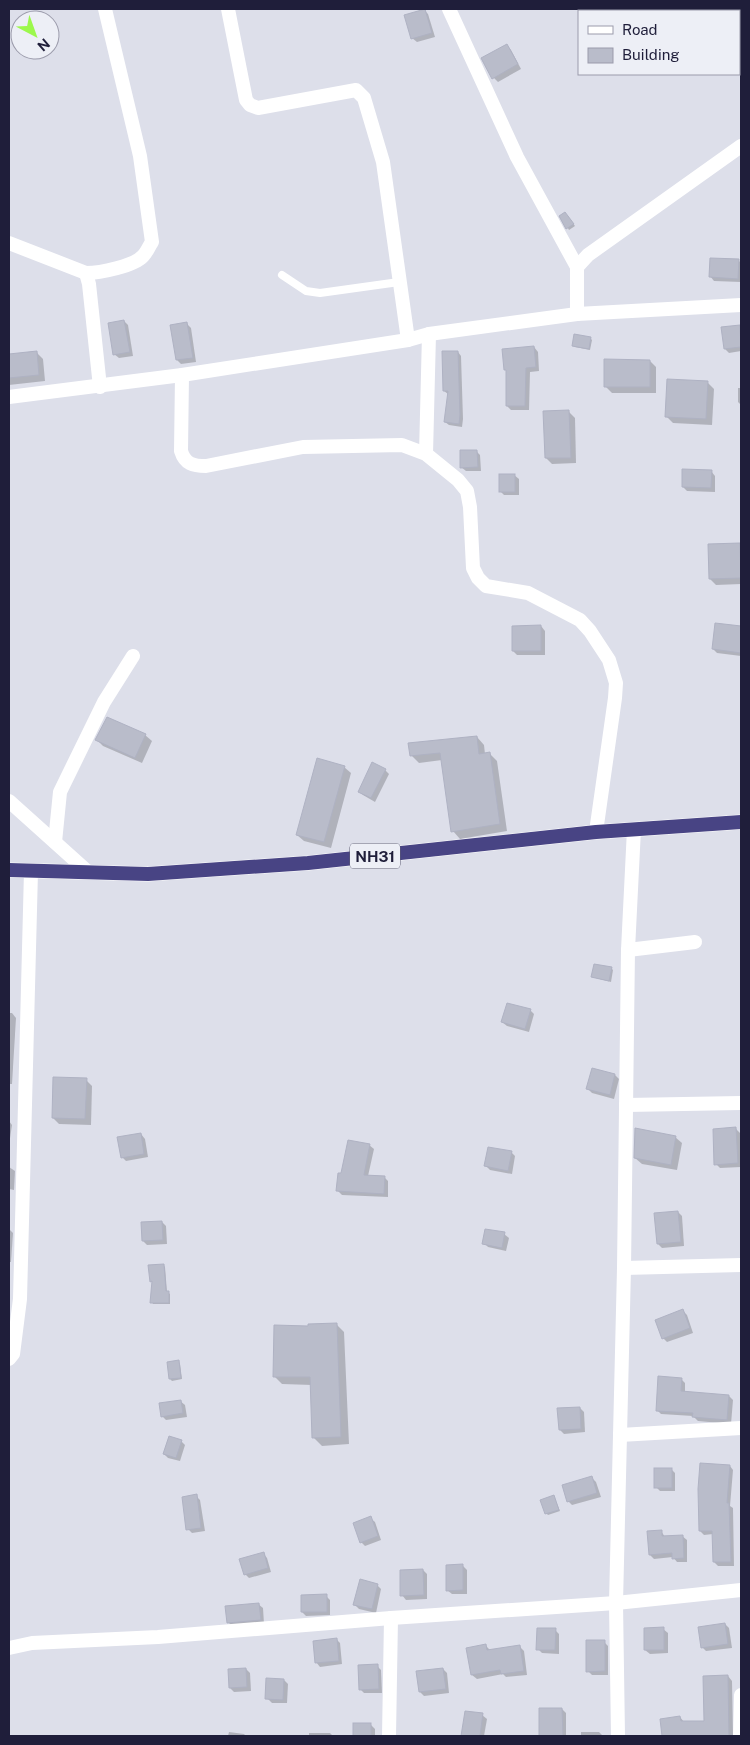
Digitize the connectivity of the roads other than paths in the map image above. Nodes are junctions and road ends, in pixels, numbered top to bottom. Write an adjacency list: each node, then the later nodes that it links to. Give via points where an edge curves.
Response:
1 (106, 9): 7 (street, via 140,156 152,242 143,256 135,261 101,273)
2 (228, 9): 9 (street, via 246,100 250,105 258,108 356,90 364,98 383,162)
3 (449, 9): 6 (street, via 517,157)
4 (741, 146): 6 (street, via 588,255)
5 (9, 243): 7 (street)
6 (576, 267): 11 (street)
7 (86, 273): 15 (street)
8 (282, 275): 9 (lane, via 306,291 320,293)
9 (399, 282): 13 (street)
10 (741, 305): 11 (street)
11 (577, 314): 12 (street)
12 (429, 334): 13 (street); 17 (street)
13 (408, 340): 14 (street)
14 (182, 375): 15 (street); 17 (street, via 181,451 184,459 193,466 304,447 402,445)
15 (100, 387): 16 (street)
16 (9, 398)
17 (426, 454): 22 (street, via 467,491 473,568 478,578 486,586 528,593 580,620 609,660 616,682 615,698)
18 (133, 656): 23 (street, via 104,702 60,792)
19 (9, 801): 23 (street)
20 (741, 822): 21 (highway, NH31)
21 (634, 829): 22 (highway, NH31); 28 (street)
22 (596, 832): 26 (highway, NH31, via 308,863 148,874)
23 (55, 842): 26 (street)
24 (9, 870): 25 (highway, NH31)
25 (31, 871): 26 (highway, NH31); 33 (street, via 20,1299 13,1354)
26 (88, 872)
27 (695, 942): 28 (street)
28 (628, 950): 30 (street)
29 (741, 1103): 30 (street)
30 (626, 1105): 32 (street)
31 (741, 1265): 32 (street)
32 (624, 1268): 35 (street)
33 (9, 1358)
34 (741, 1428): 35 (street)
35 (620, 1435): 37 (street)
36 (741, 1590): 37 (street)
37 (616, 1603): 38 (street); 42 (street)
38 (391, 1618): 39 (street, via 158,1637 32,1643); 41 (street)
39 (9, 1648)
40 (741, 1694): 43 (street)
41 (389, 1736)
42 (618, 1736)
43 (740, 1736)

